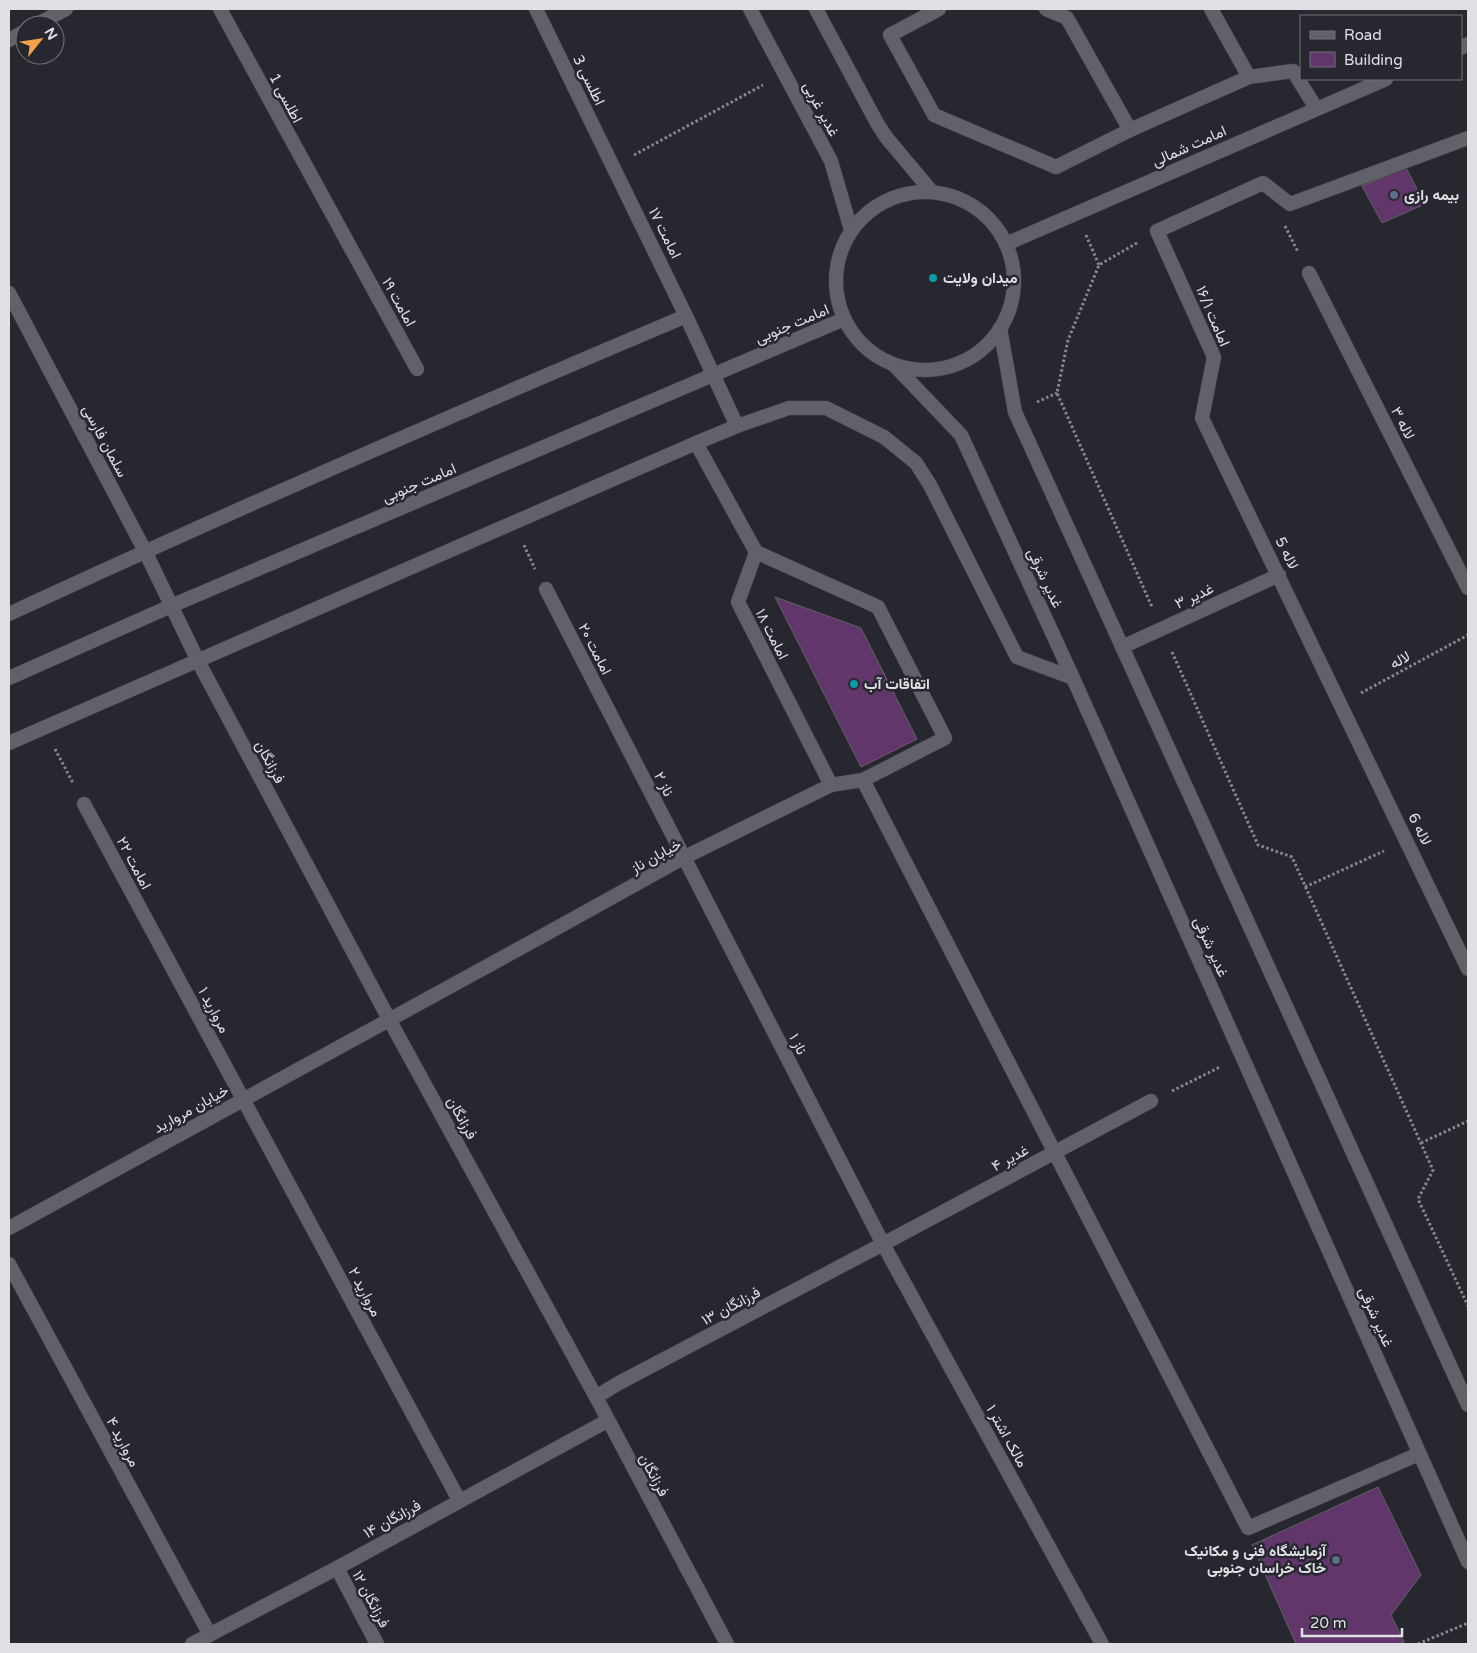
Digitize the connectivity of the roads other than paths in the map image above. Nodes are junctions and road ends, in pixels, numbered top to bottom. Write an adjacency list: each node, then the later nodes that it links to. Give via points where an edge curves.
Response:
1 (66, 9): 9 (street)
2 (220, 9): 17 (street, اطلسی 1)
3 (536, 9): 15 (street, اطلسی 3)
4 (750, 9): 18 (street, غدیر غربی, via 831,162)
5 (816, 9): 16 (street, via 877,123)
6 (939, 9): 13 (street, via 890,35 934,115 1056,167)
7 (1046, 9): 13 (street, via 1067,18)
8 (1211, 9): 10 (street)
9 (55, 15)
10 (1249, 77): 12 (street, via 1293,71); 13 (street)
11 (1384, 80): 12 (street, امامت شمالی)
12 (1316, 108): 19 (street, امامت شمالی)
13 (1130, 130)
14 (1468, 138): 28 (street, امامت ۱۶/۱, via 1290,204 1263,183 1157,231 1214,357)
15 (614, 166): 22 (street, امامت ۱۷)
16 (932, 192): 18 (street, via 909,193 887,200 867,213); 19 (street, via 955,197 976,209 993,224)
17 (324, 202): 26 (street, امامت ۱۹)
18 (851, 230): 23 (street, via 841,250 836,273 836,297)
19 (1006, 244): 24 (street, via 1014,290 1009,313)
20 (1309, 273): 34 (street, لاله ۳)
21 (9, 293): 31 (street, سلمان فارسی)
22 (686, 316): 27 (street, امامت ۱۷); 31 (street)
23 (844, 319): 25 (street, via 856,339 873,355); 27 (street, امامت جنوبی)
24 (1000, 328): 25 (street, via 982,350 963,363 940,370); 38 (street, via 1016,412)
25 (894, 365): 41 (street, غدیر شرقی, via 961,435)
26 (417, 369)
27 (714, 375): 29 (street, امامت ۱۷); 36 (street, امامت جنوبی)
28 (1202, 418): 33 (street, لاله 5)
29 (737, 426): 30 (street); 41 (street, via 789,408 826,408 884,437 916,463 925,478 1016,658)
30 (696, 442): 32 (street); 39 (street)
31 (145, 551): 36 (street, سلمان فارسی); 37 (street)
32 (756, 552): 45 (street, خیابان ناز, via 878,607 946,738); 46 (street, امامت ۱۸, via 738,602)
33 (1279, 575): 38 (street, غدیر ۳); 42 (street, لاله 5)
34 (1468, 588)
35 (546, 589): 43 (street, امامت ۲۰)
36 (171, 606): 39 (street, فرزانگان); 40 (street, امامت جنوبی)
37 (9, 614)
38 (1122, 647): 59 (street)
39 (198, 661): 44 (street); 51 (street, فرزانگان)
40 (9, 678)
41 (1073, 678): 61 (street, غدیر شرقی)
42 (1342, 704): 50 (street, لاله 6)
43 (615, 724): 48 (street, ناز ۲)
44 (9, 743)
45 (863, 780): 46 (street, خیابان ناز); 54 (street)
46 (830, 785): 48 (street, خیابان ناز)
47 (84, 804): 49 (street, امامت ۲۲)
48 (683, 858): 51 (street, خیابان ناز); 56 (street, ناز ۱)
49 (156, 937): 52 (street, مروارید ۱)
50 (1468, 969)
51 (390, 1021): 52 (street, خیابان مروارید); 58 (street, فرزانگان)
52 (243, 1099): 55 (street, خیابان مروارید); 62 (street, مروارید ۲)
53 (1151, 1101): 54 (street, غدیر ۴)
54 (1054, 1152): 56 (street, غدیر ۴); 61 (street, via 1248,1528)
55 (9, 1228)
56 (883, 1244): 58 (street, فرزانگان ۱۳); 69 (street, مالک اشتر ۱)
57 (9, 1264): 65 (street, مروارید ۴)
58 (596, 1397): 60 (street, فرزانگان)
59 (1468, 1405)
60 (607, 1420): 62 (street, فرزانگان ۱۴); 68 (street, فرزانگان)
61 (1419, 1454): 63 (street, غدیر شرقی)
62 (459, 1500): 64 (street, فرزانگان ۱۴)
63 (1468, 1562)
64 (337, 1568): 65 (street, فرزانگان ۱۴); 67 (street, فرزانگان ۱۲)
65 (210, 1635): 66 (street, فرزانگان ۱۴)
66 (192, 1644)
67 (377, 1644)
68 (727, 1644)
69 (1102, 1644)

